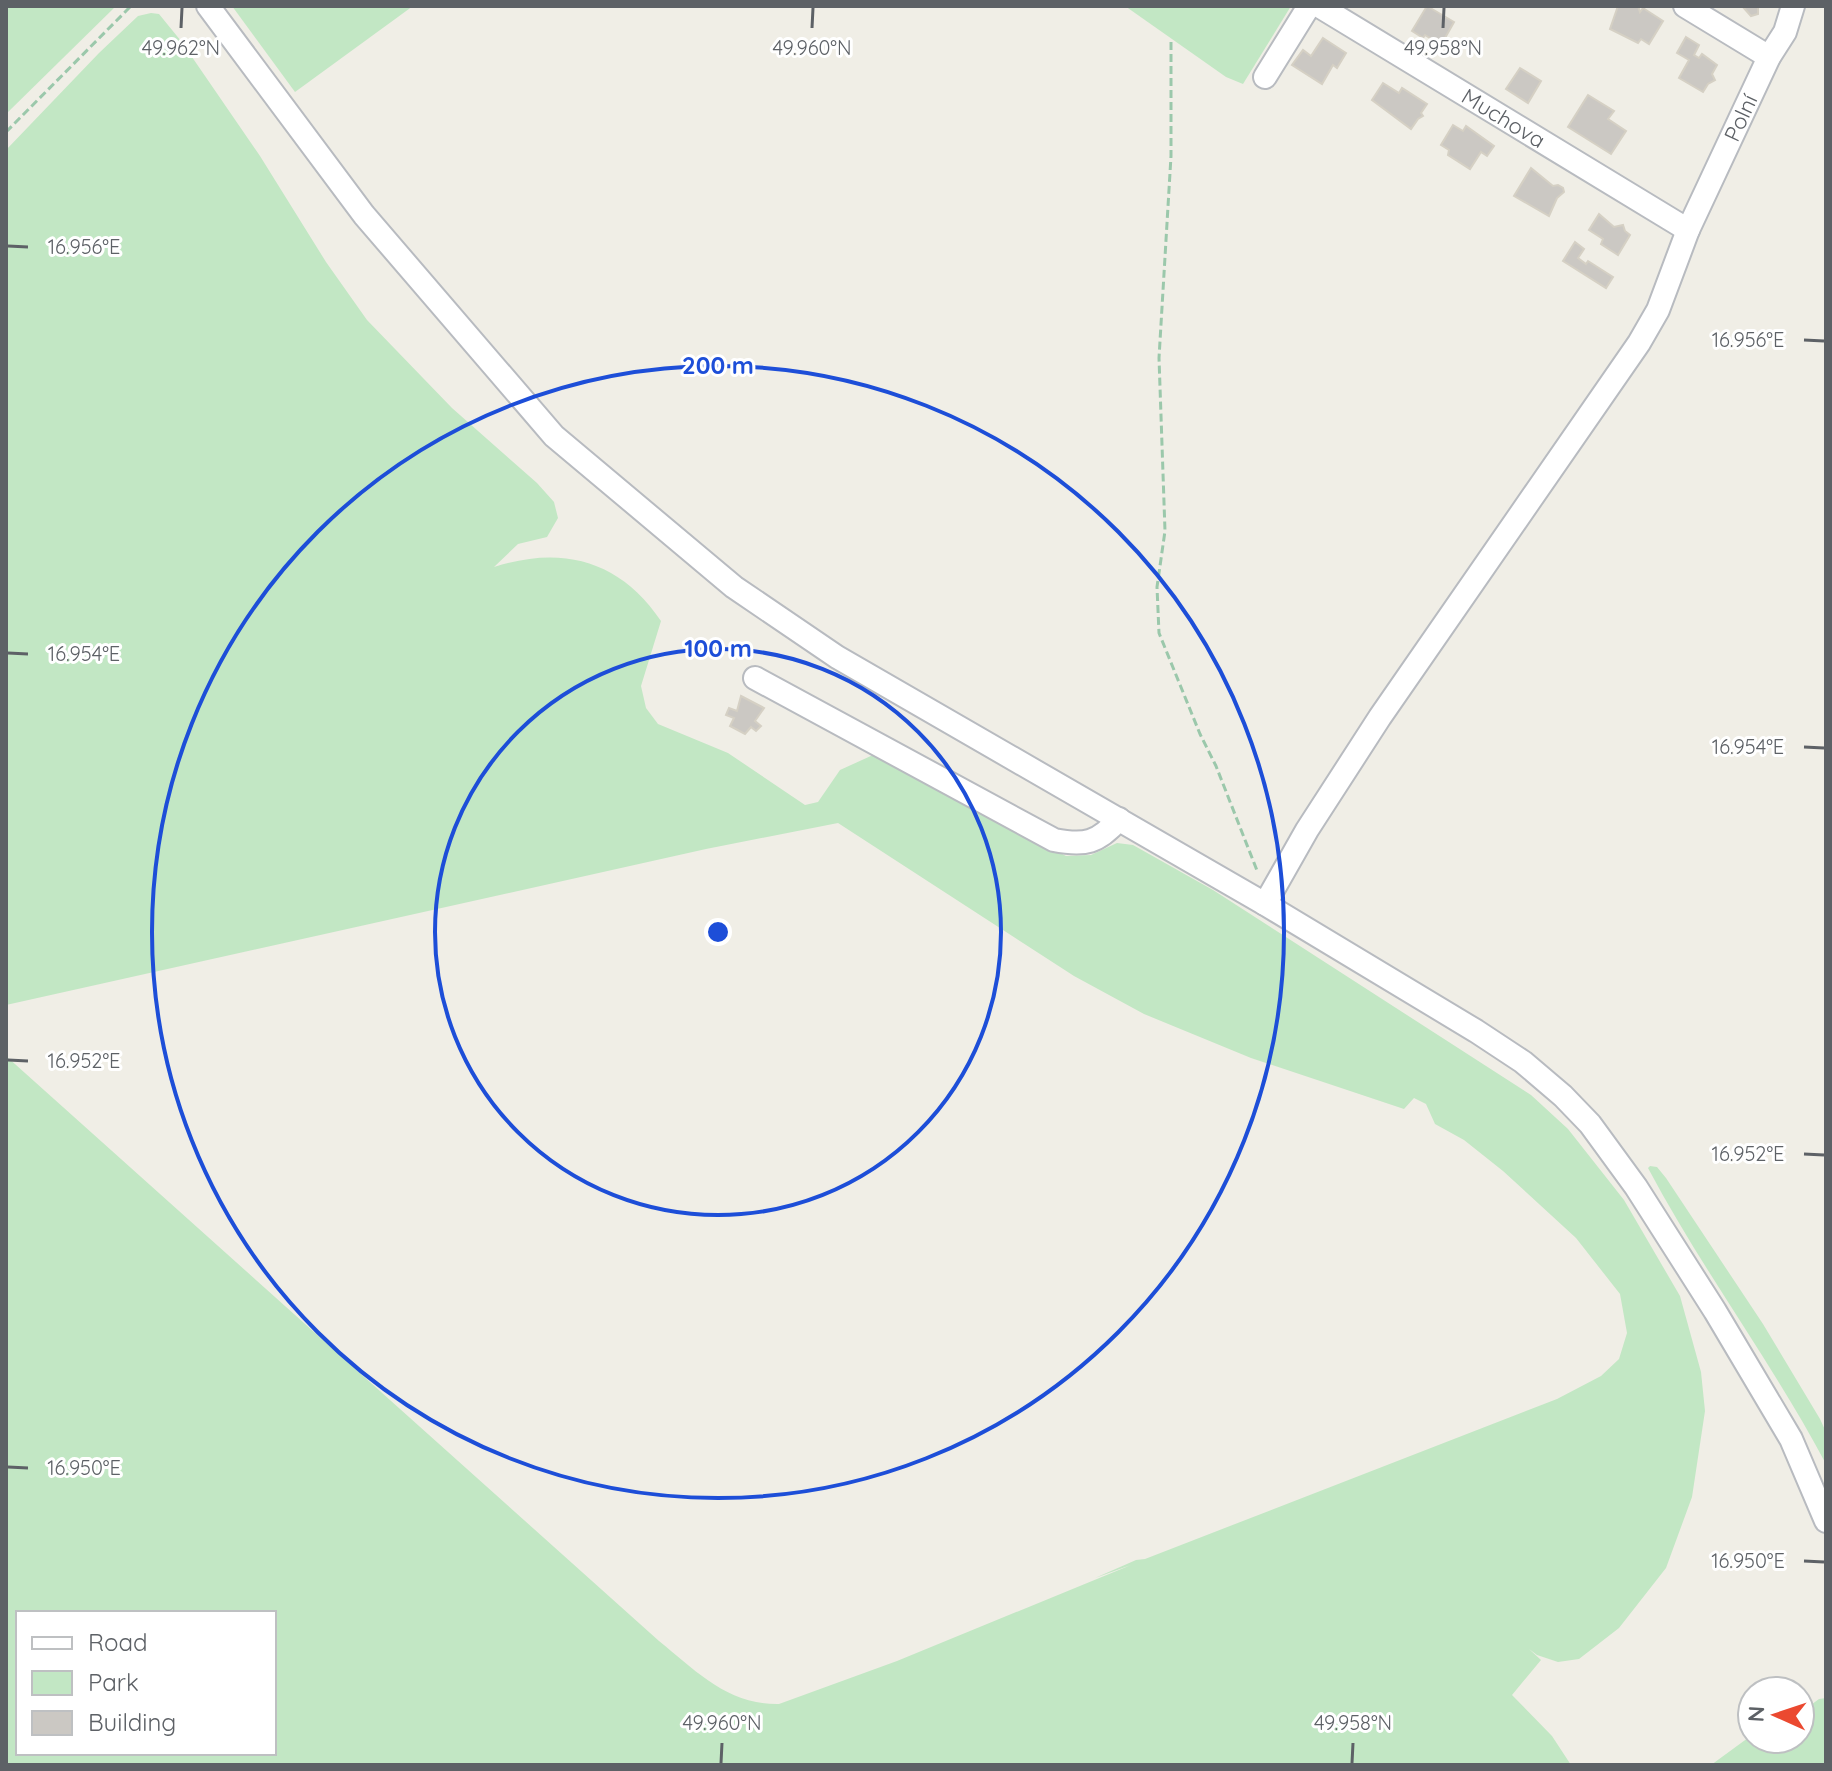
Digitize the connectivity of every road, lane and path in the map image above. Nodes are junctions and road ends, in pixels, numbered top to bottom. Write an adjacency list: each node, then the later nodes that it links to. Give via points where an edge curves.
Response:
1 (131, 6): 10 (path)
2 (208, 6): 13 (street, via 364,215 554,436 747,596 837,657)
3 (1309, 6): 9 (street)
4 (1319, 6): 11 (street, Muchova)
5 (1685, 6): 8 (street)
6 (1793, 6): 8 (street, Polní)
7 (1171, 42): 14 (path, via 1171,156 1159,358 1165,531 1157,587 1159,633 1261,881)
8 (1769, 57): 11 (street, Polní)
9 (1265, 77)
10 (6, 132)
11 (1688, 230): 14 (street, Polní, via 1658,310 1639,343 1380,717)
12 (755, 678): 13 (street, via 1054,840 1097,840)
13 (1119, 819): 14 (street)
14 (1265, 904): 15 (street, via 1523,1062 1590,1124 1749,1367 1791,1439)
15 (1826, 1521)

